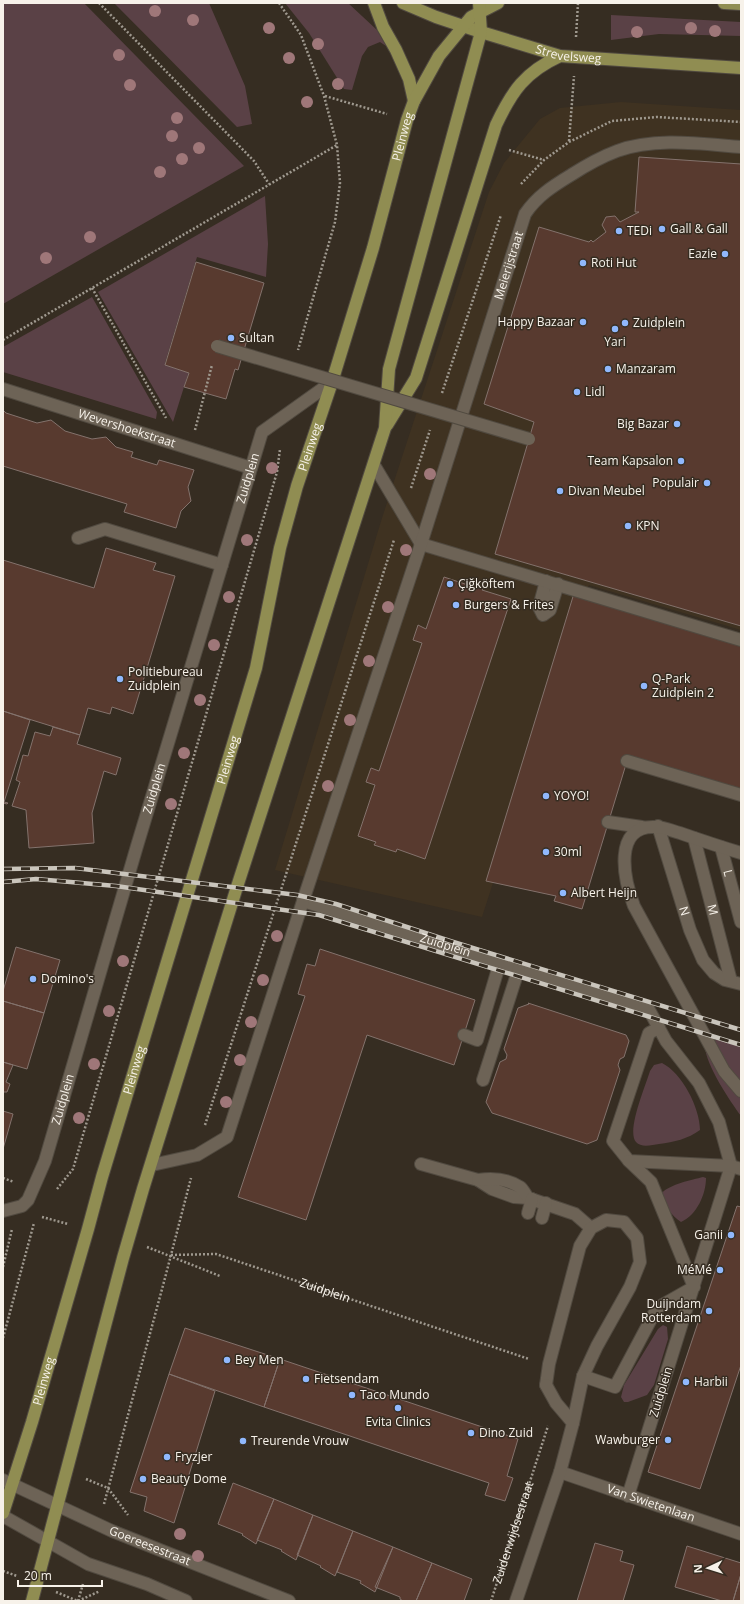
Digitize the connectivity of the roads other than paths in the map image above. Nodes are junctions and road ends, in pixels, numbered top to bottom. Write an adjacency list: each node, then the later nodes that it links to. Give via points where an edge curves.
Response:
1 (374, 3): 10 (main road, via 409,79)
2 (403, 3): 6 (main road, Strevelsweg, via 436,17)
3 (498, 3): 6 (main road)
4 (724, 3): 5 (main road)
5 (741, 4)
6 (473, 14): 7 (main road, Strevelsweg); 7 (main road); 10 (main road, Pleinweg, via 439,56)
7 (481, 32): 8 (main road, Strevelsweg); 15 (main road, via 389,369)
8 (560, 56): 9 (main road, Strevelsweg); 15 (main road, via 540,66 525,78 509,100 496,125 416,378)
9 (741, 68)
10 (414, 101): 13 (main road, Pleinweg)
11 (741, 147): 20 (street, Meierijstraat, via 669,143 647,144 617,151 556,184 529,208 522,220)
12 (217, 346): 16 (street, bridge)
13 (332, 382): 18 (street, Zuidplein, via 262,432); 55 (main road, Pleinweg, via 280,548 256,668 86,1237)
14 (3, 389): 18 (street, Wevershoekstraat)
15 (385, 428): 17 (main road)
16 (529, 440)
17 (374, 465): 20 (street); 43 (main road, via 236,890)
18 (250, 468): 21 (street, Zuidplein)
19 (78, 538): 21 (street, via 105,529)
20 (421, 544): 22 (street); 33 (street)
21 (222, 565): 47 (street, Zuidplein, via 45,1161 28,1200 22,1206)
22 (546, 581): 23 (street); 23 (street, via 539,607 543,615 550,610)
23 (558, 584): 24 (street)
24 (741, 640)
25 (627, 761): 26 (street)
26 (741, 795)
27 (608, 822): 29 (street)
28 (658, 826): 29 (street); 30 (street); 36 (street, N, via 690,930 703,960 714,973)
29 (642, 827): 40 (street, via 633,835 624,853 628,890 634,906 724,1071)
30 (694, 838): 31 (street); 36 (street, M)
31 (721, 847): 32 (street); 34 (street, L)
32 (741, 853)
33 (303, 901): 35 (street, Zuidplein); 43 (street, via 227,1137 197,1155)
34 (741, 922)
35 (510, 965): 37 (street, Zuidplein, via 648,1008); 38 (street, via 477,1040); 39 (street)
36 (736, 983)
37 (659, 1028): 41 (street, via 650,1033 613,1140); 44 (street, Zuidplein, via 699,1083 719,1122)
38 (464, 1035)
39 (484, 1080)
40 (741, 1091)
41 (629, 1161): 44 (street); 51 (street, via 650,1182)
42 (421, 1164): 45 (street, via 478,1180 492,1189 514,1197)
43 (152, 1165): 57 (main road, via 123,1258)
44 (736, 1168): 51 (street, Zuidplein)
45 (530, 1198): 46 (street); 48 (street)
46 (546, 1204): 49 (street); 50 (street, via 575,1214)
47 (3, 1211)
48 (528, 1213)
49 (542, 1218)
50 (591, 1228): 52 (street, via 606,1220 624,1222 637,1238 640,1262 630,1287); 53 (street, via 580,1246 549,1364 546,1385 556,1403)
51 (694, 1287): 52 (street, via 658,1308 614,1387); 56 (street, Zuidplein)
52 (583, 1376): 53 (street)
53 (573, 1423): 54 (street)
54 (560, 1472): 56 (street, Van Swietenlaan); 64 (street, Zuidenwijdsestraat)
55 (8, 1482): 57 (street, Goereesestraat); 58 (main road, Pleinweg)
56 (628, 1496): 59 (street, Van Swietenlaan)
57 (57, 1505): 60 (main road); 63 (street, Goereesestraat, via 99,1525)
58 (3, 1515): 60 (street)
59 (741, 1534)
60 (48, 1541): 61 (main road); 62 (street, via 88,1564 147,1584)
61 (32, 1601)
62 (186, 1601)
63 (289, 1601)
64 (516, 1601)

